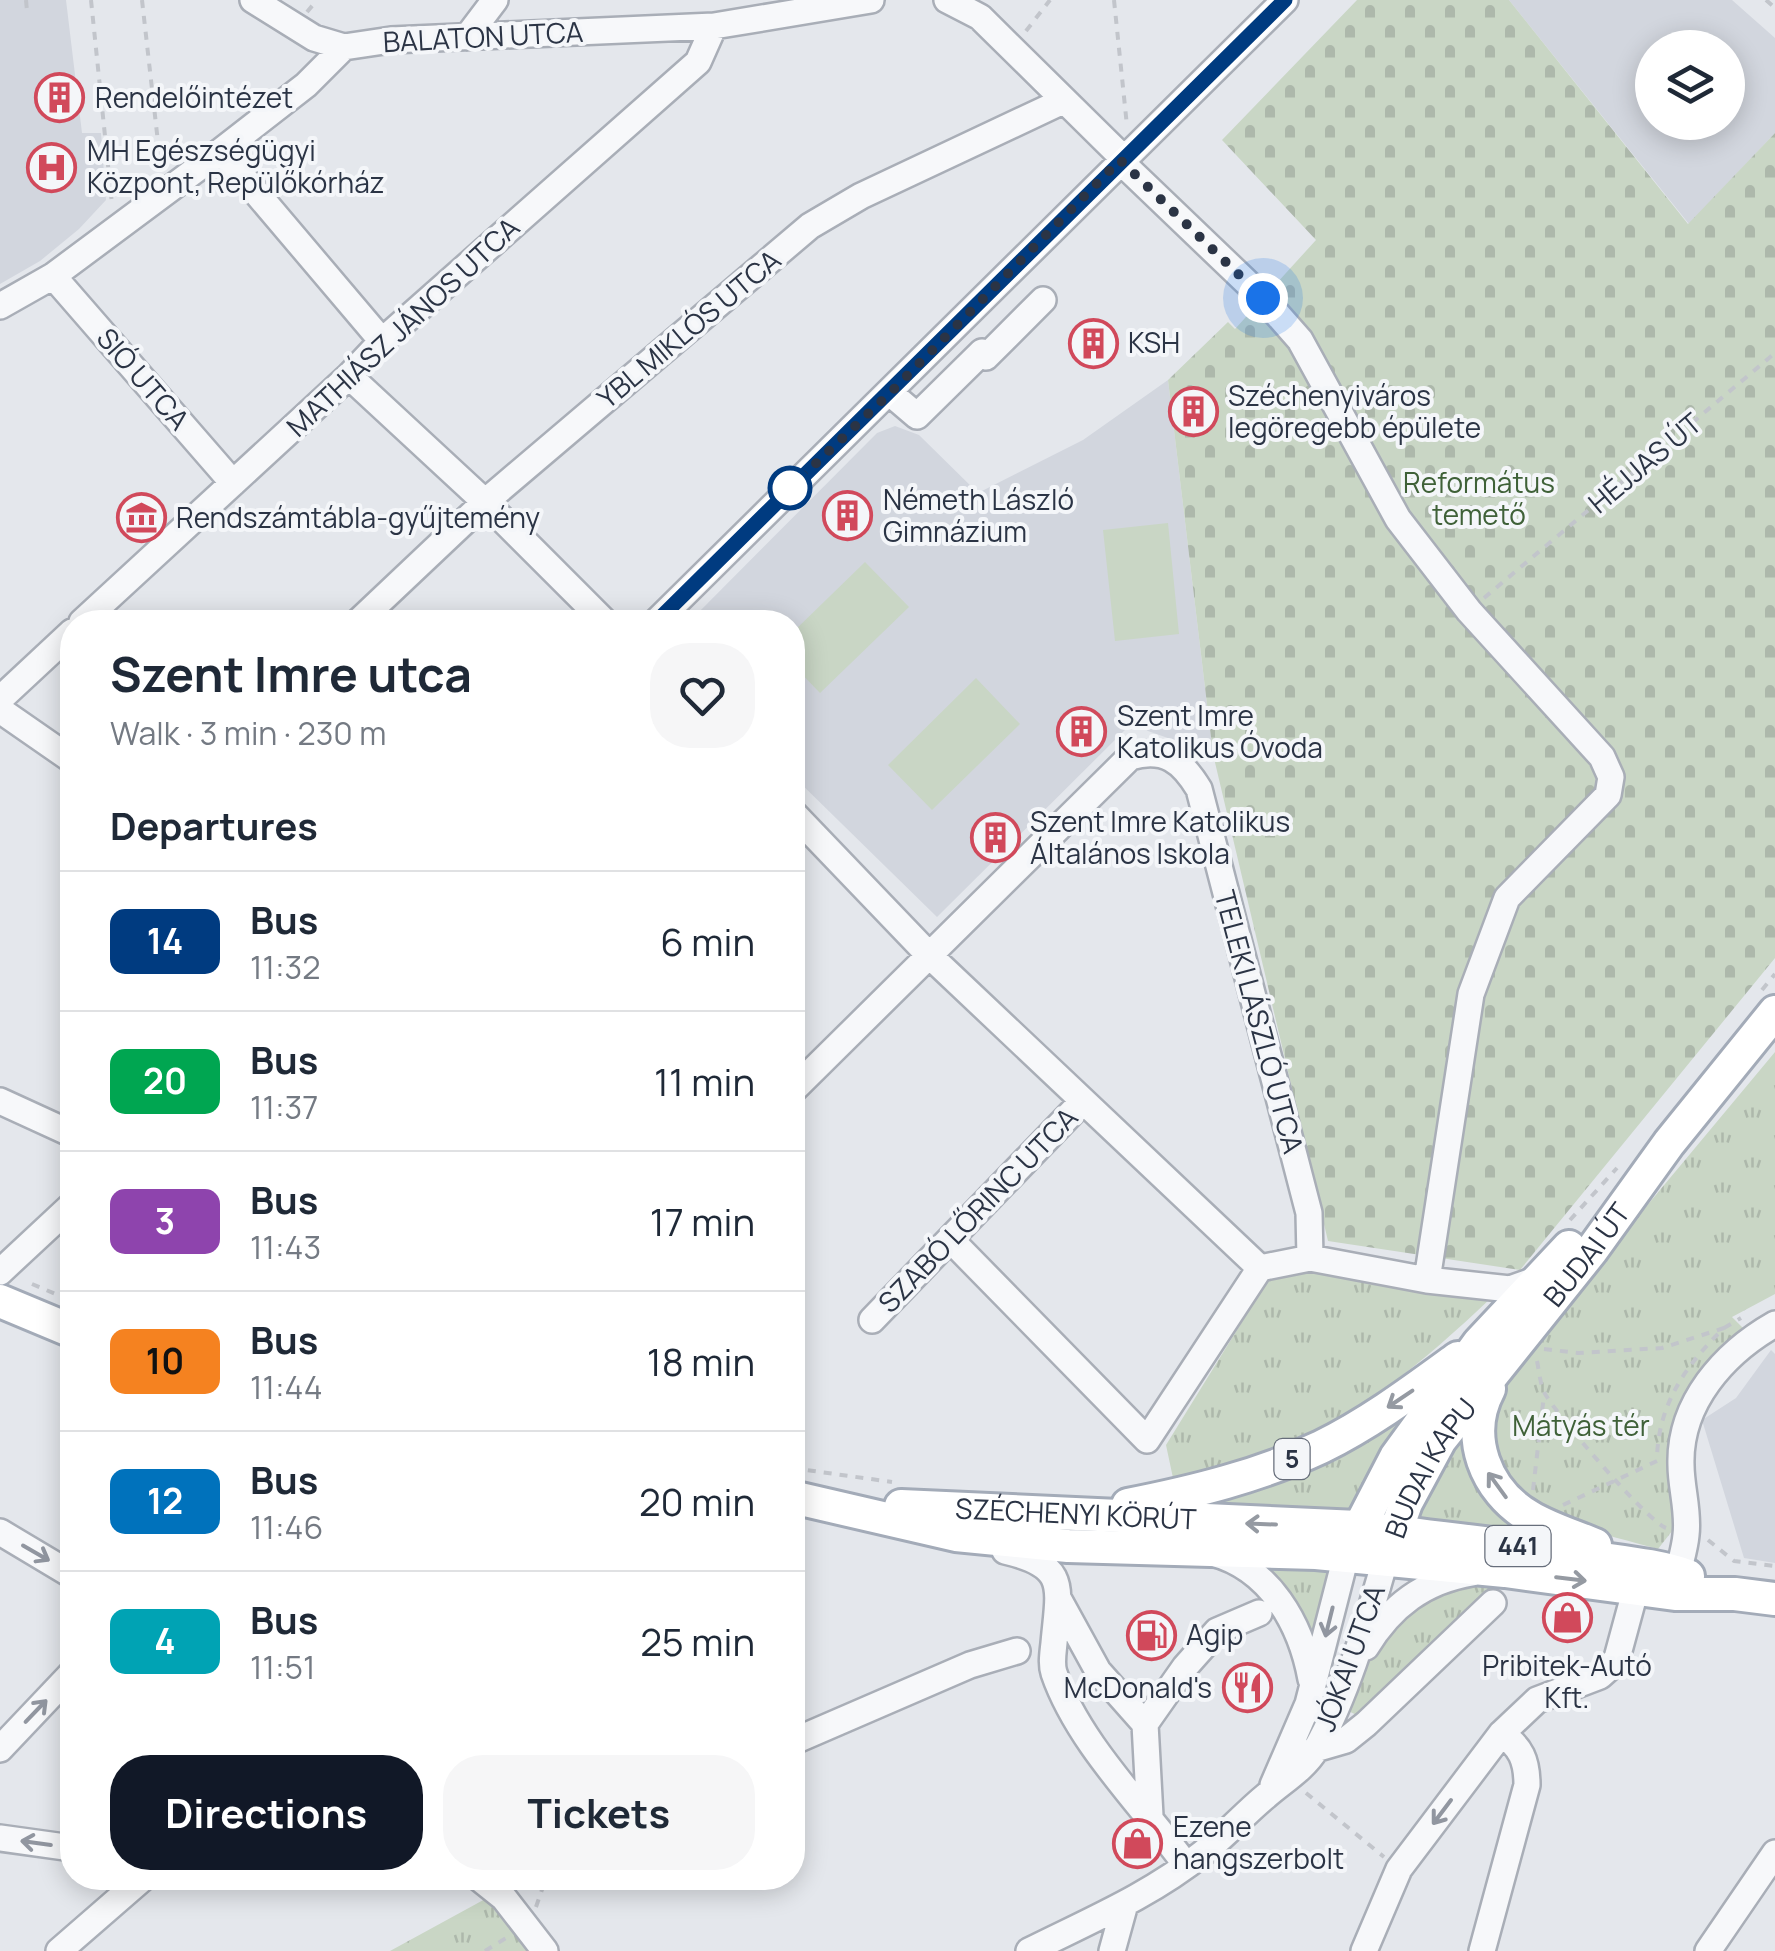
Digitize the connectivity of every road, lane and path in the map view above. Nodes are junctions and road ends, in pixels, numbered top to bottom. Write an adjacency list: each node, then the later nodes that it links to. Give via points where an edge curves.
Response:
1 (26, 0): 13 (path)
2 (91, 0): 23 (path, via 112,207)
3 (142, 0): 22 (path)
4 (253, 0): 17 (street, via 314,38)
5 (494, 0): 16 (street)
6 (871, 0): 14 (street, BALATON UTCA)
7 (947, 0): 18 (street, via 980,17)
8 (1050, 0): 15 (path)
9 (1114, 0): 19 (path)
10 (1285, 0): 21 (street)
11 (1766, 0): 12 (path)
12 (1775, 8)
13 (27, 11)
14 (714, 26): 16 (street, BALATON UTCA); 28 (street, MATHIÁSZ JÁNOS UTCA, via 698,62)
15 (1026, 31)
16 (467, 36): 17 (street, BALATON UTCA)
17 (344, 47): 20 (street, BALATON UTCA)
18 (1063, 101): 21 (street); 34 (street, YBL MIKLÓS UTCA, via 810,226)
19 (1127, 131)
20 (221, 152): 24 (street, BALATON UTCA); 28 (street)
21 (1122, 159): 27 (street); 39 (street, via 1300,340 1398,519)
22 (161, 173)
23 (124, 199)
24 (53, 276): 26 (street, BALATON UTCA); 33 (street, SIÓ UTCA)
25 (1043, 300): 29 (street, via 986,356)
26 (0, 306)
27 (956, 327): 29 (street); 32 (street)
28 (382, 341): 31 (street, MATHIÁSZ JÁNOS UTCA)
29 (982, 352): 32 (street, via 917,416)
30 (1775, 354): 39 (path, HÉJJAS ÚT)
31 (349, 376): 33 (street, MATHIÁSZ JÁNOS UTCA); 34 (street)
32 (890, 393): 38 (street)
33 (233, 483): 35 (street, MATHIÁSZ JÁNOS UTCA)
34 (485, 502): 36 (street, YBL MIKLÓS UTCA); 37 (street)
35 (95, 610)
36 (371, 610)
37 (593, 610)
38 (668, 610)
39 (1469, 611): 58 (street, via 1612,776 1608,795 1507,898 1471,994)
40 (60, 643): 41 (street)
41 (0, 699)
42 (0, 710): 43 (street)
43 (60, 752)
44 (805, 826): 45 (street)
45 (930, 956): 47 (street, TELEKI LÁSZLÓ UTCA); 49 (street); 54 (street, TELEKI LÁSZLÓ UTCA, via 1130,757 1164,755 1186,768 1199,790 1309,1213)
46 (1775, 1012): 51 (main road, BUDAI ÚT / 5)
47 (805, 1078)
48 (0, 1101): 50 (street)
49 (1083, 1101): 53 (street, SZABÓ LŐRINC UTCA); 55 (street)
50 (60, 1128)
51 (1669, 1143): 57 (main road, BUDAI ÚT / 5); 64 (main road, BUDAI ÚT / 5, via 1592,1250)
52 (60, 1216): 56 (street)
53 (950, 1239): 55 (street, via 1147,1440); 61 (street, SZABÓ LŐRINC UTCA)
54 (1310, 1258): 55 (street); 58 (street)
55 (1260, 1268)
56 (0, 1272): 59 (path)
57 (1542, 1278): 58 (street, via 1510,1289); 64 (main road, BUDAI ÚT / 5)
58 (1426, 1280)
59 (60, 1296)
60 (0, 1301): 63 (main road)
61 (872, 1320)
62 (1775, 1324): 75 (street, via 1726,1361 1688,1419 1680,1463)
63 (60, 1326)
64 (1490, 1355): 73 (main road, 5, one-way to 73, via 1306,1453 1216,1485); 77 (main road, 5, via 1396,1457); 78 (main road, BUDAI KAPU / 5, via 1419,1476); 84 (main road, one-way to 64, via 1530,1517 1490,1478 1477,1444)
65 (1544, 1392): 66 (path, via 1534,1346 1578,1353 1662,1348 1724,1328 1674,1387 1660,1422); 68 (path); 71 (path)
66 (1658, 1461): 67 (path); 68 (path)
67 (1658, 1472)
68 (1616, 1480): 72 (path); 75 (path, via 1656,1524)
69 (805, 1497): 73 (main road, SZÉCHENYI KÖRÚT / 5)
70 (805, 1499): 76 (main road, SZÉCHENYI KÖRÚT / 5)
71 (1532, 1505)
72 (1554, 1509)
73 (1079, 1515): 77 (main road, SZÉCHENYI KÖRÚT / 5, one-way to 73)
74 (0, 1532): 81 (street, one-way to 81)
75 (1687, 1532): 80 (path, via 1711,1540 1734,1561); 83 (street)
76 (956, 1534): 79 (main road, SZÉCHENYI KÖRÚT / 5); 86 (street, via 1035,1558 1050,1569)
77 (1352, 1541): 78 (main road, BUDAI KAPU / 5); 79 (main road, SZÉCHENYI KÖRÚT / 5); 95 (street, JÓKAI UTCA, one-way to 95)
78 (1390, 1547): 82 (main road, 441); 84 (main road, 441, via 1525,1547); 94 (street, JÓKAI UTCA)
79 (1198, 1550): 95 (street, via 1235,1561 1279,1599 1299,1634)
80 (1775, 1566)
81 (60, 1567)
82 (1505, 1572): 84 (main road, 441, one-way to 84); 94 (street, via 1469,1574 1415,1593 1381,1622)
83 (1678, 1573): 84 (main road, 441); 85 (main road, 441)
84 (1638, 1576): 85 (main road, 441, via 1675,1594); 97 (street, via 1609,1668 1536,1700)
85 (1735, 1594): 87 (main road, 441)
86 (1059, 1600): 91 (street); 92 (street)
87 (1775, 1600)
88 (1493, 1603): 100 (street, via 1366,1724 1346,1740)
89 (1259, 1613): 96 (street, via 1217,1631)
90 (1017, 1651): 98 (street)
91 (1090, 1655): 92 (street, via 1063,1651); 96 (street)
92 (1052, 1668): 102 (street, via 1079,1722)
93 (60, 1686): 99 (street, one-way to 93)
94 (1344, 1686): 100 (street, JÓKAI UTCA)
95 (1313, 1689): 101 (street, JÓKAI UTCA)
96 (1144, 1724): 102 (street)
97 (1501, 1734): 107 (street, one-way to 107); 119 (street, via 1521,1752 1526,1785)
98 (805, 1736)
99 (0, 1749)
100 (1315, 1749): 101 (street, JÓKAI UTCA)
101 (1279, 1786): 106 (street, JÓKAI UTCA); 107 (path)
102 (1150, 1816): 106 (street)
103 (0, 1838): 104 (street, one-way to 103)
104 (60, 1846)
105 (1775, 1853): 114 (street)
106 (1186, 1865): 111 (street, JÓKAI UTCA)
107 (1399, 1869): 118 (street)
108 (129, 1890): 115 (street)
109 (494, 1890): 112 (street)
110 (541, 1890): 112 (path)
111 (1125, 1904): 113 (street, JÓKAI UTCA); 117 (street)
112 (527, 1924): 116 (street)
113 (1038, 1948)
114 (1715, 1948)
115 (59, 1951)
116 (544, 1951)
117 (1112, 1951)
118 (1364, 1951)
119 (1482, 1951)

